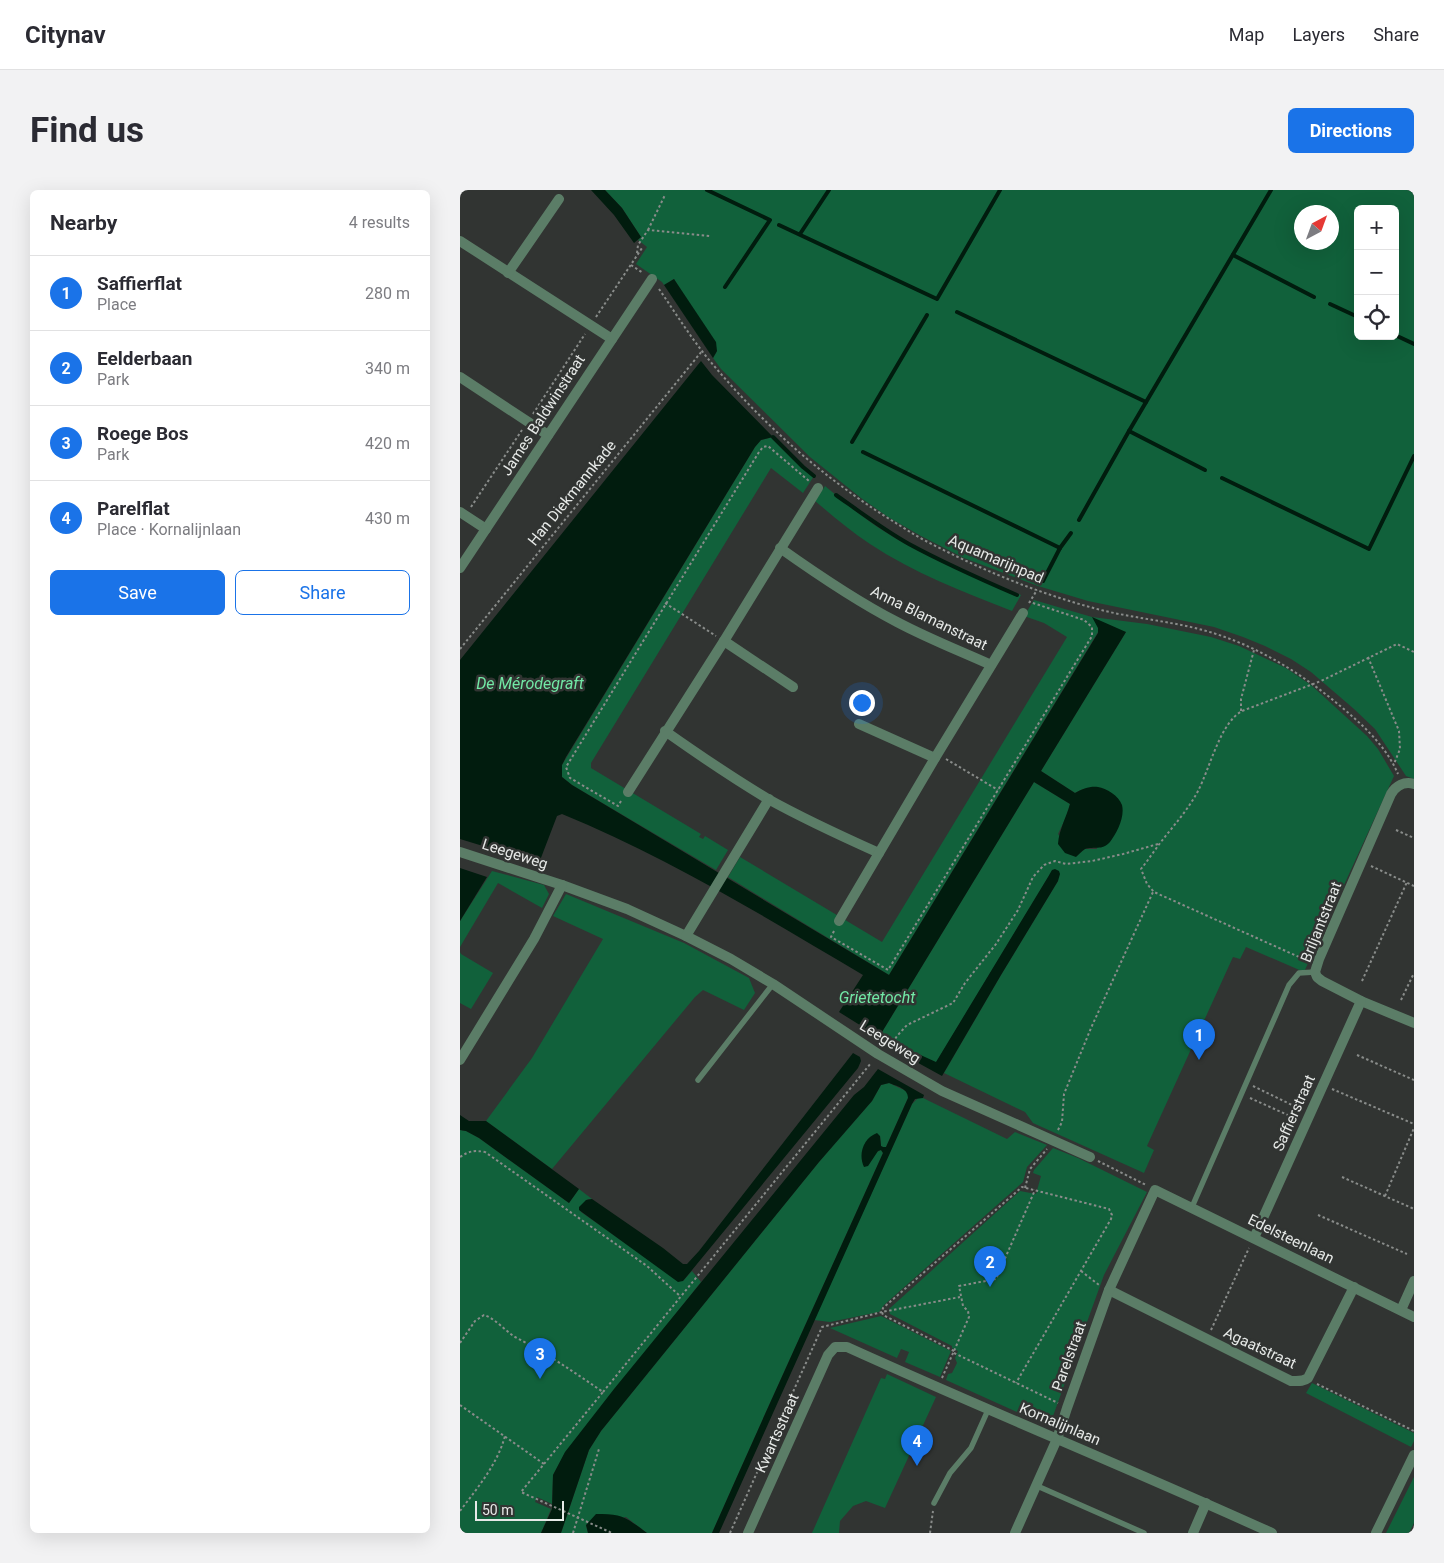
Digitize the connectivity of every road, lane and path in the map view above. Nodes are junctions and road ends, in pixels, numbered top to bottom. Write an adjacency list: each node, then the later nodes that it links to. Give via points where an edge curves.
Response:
1 (665, 195): 3 (path)
2 (559, 199): 9 (street)
3 (648, 230): 4 (path); 7 (path, via 638,245)
4 (710, 236)
5 (460, 241): 9 (street)
6 (642, 248): 7 (path)
7 (637, 256): 8 (path)
8 (631, 265): 10 (path, Aquamarijnpad); 11 (path)
9 (508, 273): 11 (street)
10 (652, 279): 12 (street, James Baldwinstraat); 13 (path, Aquamarijnpad)
11 (591, 326): 12 (street)
12 (612, 339): 15 (street, James Baldwinstraat)
13 (702, 351): 21 (path, Aquamarijnpad, via 784,439 867,505 920,538 970,563); 26 (path, Han Diekmannkade)
14 (460, 377): 15 (street)
15 (548, 435): 18 (street, James Baldwinstraat)
16 (818, 488): 19 (street); 23 (path, via 768,446 764,447)
17 (460, 512): 18 (street)
18 (486, 529): 20 (street, James Baldwinstraat)
19 (780, 548): 25 (street); 30 (street, Anna Blamanstraat, via 862,603)
20 (460, 568)
21 (1037, 590): 22 (path); 27 (path, Aquamarijnpad, via 1101,610 1189,626)
22 (1030, 602): 24 (path); 40 (path, via 1084,620 1092,627 1092,636)
23 (665, 603): 25 (path); 41 (path, via 566,767 570,778 618,806)
24 (1023, 613): 30 (street, Anna Blamanstraat)
25 (724, 641): 32 (street); 35 (street)
26 (460, 649)
27 (1254, 650): 31 (path, Aquamarijnpad); 33 (path, via 1241,699)
28 (1414, 652): 29 (path, via 1397,644)
29 (1368, 657): 31 (path); 37 (path, via 1399,731 1400,749)
30 (991, 664): 36 (street, Anna Blamanstraat)
31 (1313, 684): 33 (path); 37 (path, Aquamarijnpad, via 1373,735)
32 (793, 687)
33 (1241, 711): 45 (path, via 1223,732 1198,791)
34 (858, 724): 36 (street)
35 (665, 732): 41 (street); 42 (street)
36 (936, 756): 40 (path); 47 (street, Anna Blamanstraat)
37 (1394, 764): 38 (path, Aquamarijnpad)
38 (1402, 784): 39 (street); 48 (street, Briljantstraat, via 1391,794)
39 (1414, 784)
40 (998, 790): 53 (path, via 888,970 832,936)
41 (628, 792)
42 (769, 799): 47 (street); 54 (street)
43 (1396, 830): 44 (path)
44 (1414, 838)
45 (1160, 843): 52 (path, via 1141,869); 63 (path, via 1092,861 1066,864 1055,861 1044,865 1033,877 1018,910 996,944 953,1003 908,1025)
46 (460, 852): 50 (street, Leegeweg)
47 (879, 853): 53 (street, Anna Blamanstraat)
48 (1362, 862): 49 (path); 55 (street, Briljantstraat)
49 (1406, 882): 51 (path); 57 (path)
50 (562, 884): 54 (street, Leegeweg); 64 (street, Leegeweg, via 534,939)
51 (1414, 886)
52 (1154, 892): 55 (path); 75 (path, via 1091,1028 1064,1094 1062,1122)
53 (839, 921)
54 (686, 936): 58 (street, Leegeweg)
55 (1316, 968): 59 (street, Briljantstraat, via 1317,977 1322,981); 68 (lane, via 1299,973 1289,984)
56 (1414, 972): 60 (path)
57 (1362, 981)
58 (774, 984): 63 (street, Leegeweg); 66 (lane)
59 (1361, 1000): 61 (street, Briljantstraat); 69 (street, Saffierstraat)
60 (1401, 1000)
61 (1414, 1023)
62 (1357, 1055): 67 (path)
63 (881, 1056): 75 (street, Leegeweg, via 942,1091); 92 (path)
64 (460, 1060)
65 (1307, 1078): 69 (path)
66 (698, 1080)
67 (1414, 1080)
68 (1246, 1083): 70 (lane); 71 (path)
69 (1323, 1085): 73 (path); 86 (street, Saffierstraat)
70 (1241, 1094): 72 (path); 83 (lane)
71 (1294, 1106)
72 (1290, 1116)
73 (1414, 1124)
74 (1414, 1128): 82 (path)
75 (1052, 1140): 77 (street, Leegeweg); 79 (path, via 1030,1169)
76 (460, 1157): 92 (path, via 476,1150 485,1152 647,1266)
77 (1090, 1157): 81 (path)
78 (1342, 1177): 82 (path)
79 (1025, 1188): 80 (path); 95 (path, via 1022,1187)
80 (1035, 1190): 88 (path, via 1104,1207 1111,1212 1111,1219); 93 (path, via 996,1279 959,1286)
81 (1155, 1190): 83 (street, Edelsteenlaan); 91 (street, Parelstraat)
82 (1385, 1196): 84 (path)
83 (1192, 1207): 86 (street, Edelsteenlaan)
84 (1414, 1209)
85 (1318, 1215): 87 (path)
86 (1253, 1241): 90 (street, Edelsteenlaan); 97 (path)
87 (1408, 1254)
88 (1081, 1271): 91 (path); 102 (path)
89 (1414, 1281): 94 (street)
90 (1354, 1287): 94 (street, Edelsteenlaan); 101 (street, Agaatstraat)
91 (1109, 1290): 101 (street, Agaatstraat, via 1291,1381); 106 (street, Parelstraat)
92 (680, 1296): 104 (path)
93 (960, 1297): 95 (path); 100 (path, via 969,1317)
94 (1401, 1310): 96 (street, Edelsteenlaan)
95 (882, 1312): 100 (path)
96 (1414, 1317)
97 (1210, 1332)
98 (460, 1343): 104 (path, via 475,1321 484,1315 490,1317)
99 (835, 1347): 103 (street, Kornalijnlaan, via 847,1347); 121 (street, Kwartsstraat, via 828,1354)
100 (954, 1352): 102 (path); 103 (path)
101 (1308, 1378): 108 (path)
102 (1016, 1383): 106 (path)
103 (938, 1388): 107 (street, Kornalijnlaan)
104 (603, 1392): 113 (path)
105 (460, 1405): 109 (path)
106 (1067, 1408): 110 (street, Parelstraat)
107 (988, 1410): 110 (street, Kornalijnlaan); 115 (lane, via 971,1448 950,1473)
108 (1414, 1431)
109 (504, 1436): 113 (path); 117 (path, via 495,1462)
110 (1057, 1439): 114 (street, Parelstraat); 116 (street, Kornalijnlaan)
111 (599, 1449): 118 (path)
112 (1414, 1455): 127 (street)
113 (545, 1464): 118 (path, via 521,1492)
114 (1035, 1485): 123 (street, Parelstraat); 124 (lane)
115 (934, 1503): 122 (path)
116 (1206, 1503): 125 (street); 126 (street, Kornalijnlaan)
117 (460, 1511)
118 (577, 1518): 119 (path); 120 (path)
119 (573, 1533)
120 (612, 1533)
121 (748, 1533)
122 (930, 1533)
123 (1015, 1533)
124 (1143, 1533)
125 (1193, 1533)
126 (1272, 1533)
127 (1376, 1533)

